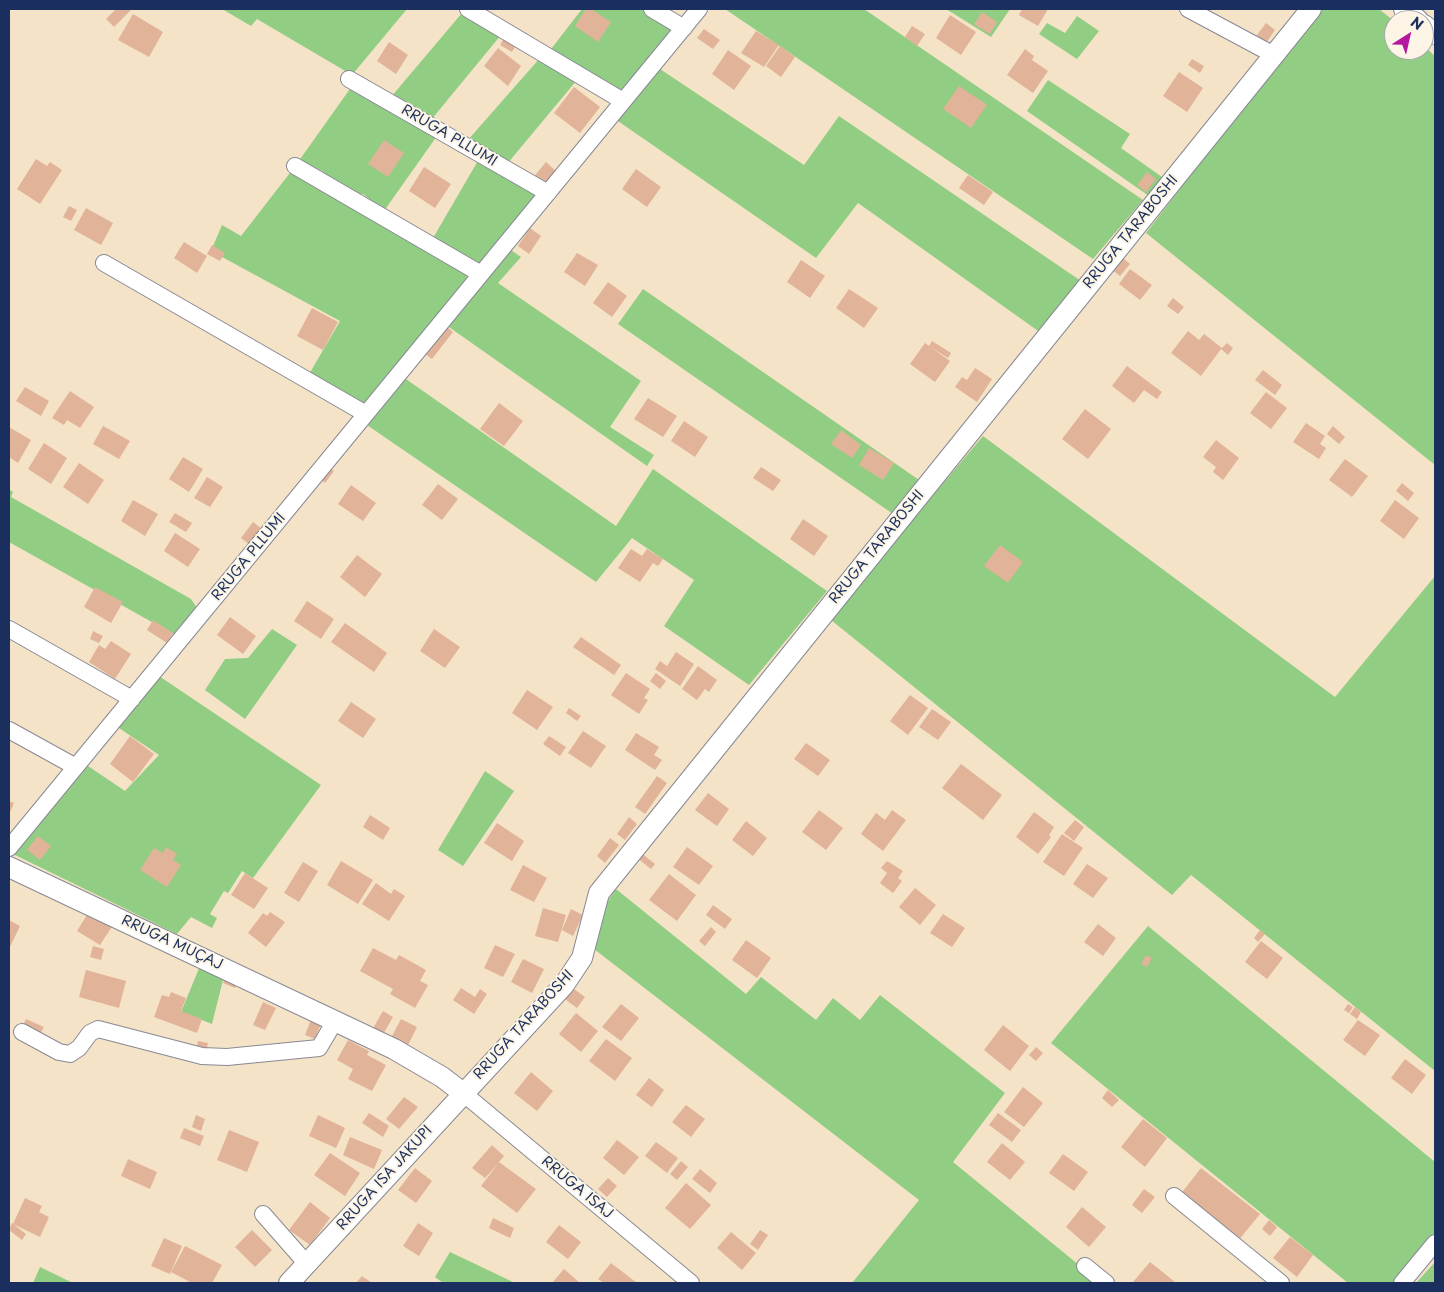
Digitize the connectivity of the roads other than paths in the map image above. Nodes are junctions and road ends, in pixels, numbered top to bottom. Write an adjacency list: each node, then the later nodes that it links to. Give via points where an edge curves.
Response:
1 (468, 9): 9 (street)
2 (652, 9): 6 (street)
3 (699, 9): 6 (street, RRUGA PLLUMI)
4 (1188, 9): 7 (street)
5 (1312, 9): 7 (street, RRUGA TARABOSHI)
6 (684, 28): 9 (street, RRUGA PLLUMI)
7 (1274, 55): 23 (street, RRUGA TARABOSHI, via 604,886 599,893 582,958 574,972)
8 (349, 79): 11 (street, RRUGA PLLUMI)
9 (623, 101): 11 (street, RRUGA PLLUMI)
10 (295, 166): 13 (street)
11 (548, 193): 13 (street, RRUGA PLLUMI)
12 (104, 263): 14 (street)
13 (481, 274): 14 (street, RRUGA PLLUMI)
14 (366, 414): 16 (street, RRUGA PLLUMI, via 248,547)
15 (9, 629): 16 (street)
16 (132, 699): 18 (street, RRUGA PLLUMI)
17 (9, 730): 18 (street)
18 (76, 767): 19 (street, RRUGA PLLUMI)
19 (9, 848)
20 (9, 866): 21 (street, RRUGA MUÇAJ)
21 (335, 1021): 22 (street, via 319,1048 227,1057 202,1056 98,1029 70,1054 59,1052); 23 (street, RRUGA MUÇAJ, via 414,1059)
22 (22, 1032)
23 (463, 1093): 27 (street, RRUGA ISA JAKUPI); 30 (street, RRUGA ISAJ)
24 (1174, 1196): 32 (street)
25 (263, 1214): 27 (street)
26 (1435, 1243): 33 (street)
27 (306, 1263): 29 (street, RRUGA ISA JAKUPI)
28 (1085, 1266): 31 (street)
29 (289, 1283)
30 (691, 1283)
31 (1106, 1283)
32 (1281, 1283)
33 (1402, 1283)

